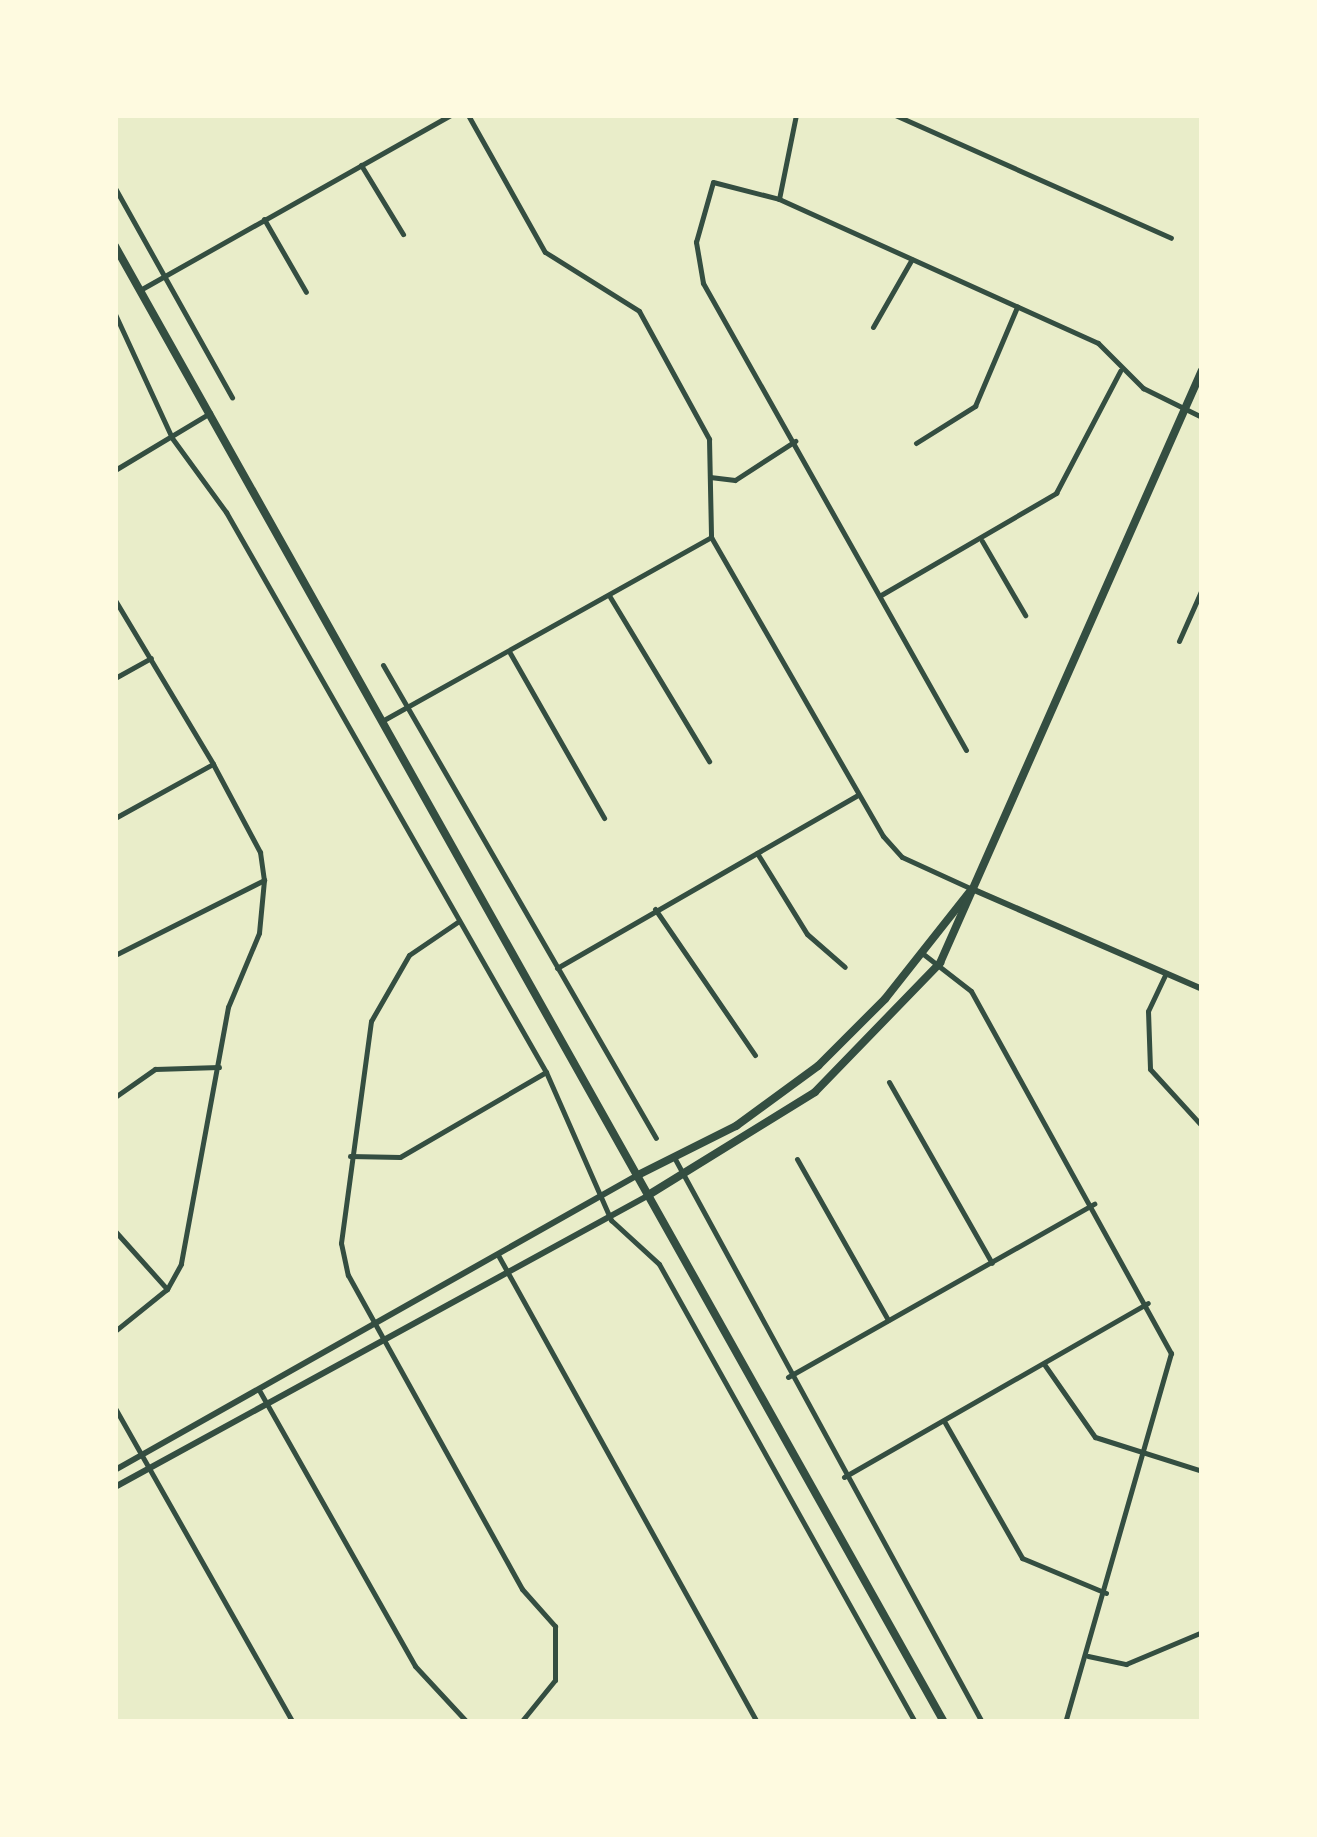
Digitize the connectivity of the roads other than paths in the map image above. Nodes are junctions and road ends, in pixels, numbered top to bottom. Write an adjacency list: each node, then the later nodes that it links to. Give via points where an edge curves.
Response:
1 (451, 115): 5 (street)
2 (468, 115): 29 (street, via 545,252 639,311 710,439)
3 (796, 115): 7 (street)
4 (895, 115): 10 (street)
5 (362, 164): 8 (street); 9 (street)
6 (115, 188): 13 (street)
7 (778, 200): 12 (street); 26 (street, via 712,182 696,242 704,283)
8 (264, 219): 13 (street); 15 (street)
9 (402, 234)
10 (1171, 238)
11 (115, 246): 14 (main road)
12 (912, 260): 16 (street); 18 (street)
13 (164, 276): 14 (street); 21 (street)
14 (140, 290): 23 (main road)
15 (306, 292)
16 (1017, 307): 20 (street, via 1098,343); 27 (street, via 975,406)
17 (115, 314): 25 (street)
18 (873, 327)
19 (1202, 370): 22 (main road)
20 (1120, 372): 22 (street); 31 (street, via 1056,492)
21 (232, 398)
22 (1184, 409): 24 (street); 52 (main road)
23 (210, 414): 25 (street); 43 (main road)
24 (1202, 417)
25 (172, 438): 28 (street); 54 (street, via 226,512)
26 (795, 440): 29 (street, via 735,480); 33 (street)
27 (916, 442)
28 (115, 470)
29 (710, 478): 30 (street)
30 (711, 536): 34 (street); 47 (street)
31 (982, 541): 33 (street); 36 (street)
32 (1202, 589): 37 (street)
33 (881, 595): 44 (street)
34 (610, 597): 38 (street); 45 (street)
35 (115, 600): 39 (street)
36 (1025, 615)
37 (1179, 641)
38 (510, 653): 42 (street); 49 (street)
39 (151, 658): 41 (street); 46 (street)
40 (384, 665): 42 (street)
41 (115, 678)
42 (408, 708): 43 (street); 59 (street)
43 (380, 723): 72 (main road)
44 (966, 750)
45 (708, 761)
46 (213, 764): 48 (street); 51 (street, via 260,852)
47 (858, 794): 50 (street); 52 (street, via 902,857)
48 (115, 818)
49 (604, 818)
50 (757, 853): 53 (street); 58 (street, via 808,934)
51 (264, 880): 56 (street); 63 (street, via 259,933 228,1008)
52 (972, 888): 55 (main road); 57 (main road, via 974,904); 60 (street)
53 (655, 910): 59 (street); 62 (street)
54 (459, 921): 64 (street); 69 (street, via 408,956 385,986)
55 (922, 953): 57 (street); 70 (main road, via 818,1066)
56 (115, 955)
57 (940, 963): 73 (main road, via 847,1066); 76 (street, via 970,991)
58 (845, 967)
59 (557, 968): 68 (street)
60 (1166, 973): 61 (street); 67 (street, via 1148,1011 1150,1069)
61 (1202, 990)
62 (755, 1055)
63 (218, 1067): 66 (street, via 155,1069); 82 (street, via 191,1232)
64 (546, 1072): 69 (street, via 400,1157); 75 (street)
65 (889, 1082): 80 (street)
66 (115, 1097)
67 (1202, 1126)
68 (656, 1138)
69 (350, 1156): 85 (street, via 341,1243)
70 (675, 1160): 72 (main road); 73 (street)
71 (796, 1160): 84 (street)
72 (638, 1175): 74 (main road); 75 (street)
73 (686, 1179): 74 (main road); 89 (street)
74 (650, 1194): 77 (street); 109 (main road)
75 (598, 1196): 77 (street); 79 (street)
76 (1094, 1204): 80 (street); 83 (street)
77 (611, 1220): 81 (street); 108 (street, via 659,1264)
78 (115, 1231): 82 (street)
79 (498, 1255): 81 (street); 85 (street)
80 (992, 1263): 84 (street)
81 (510, 1274): 87 (street); 107 (street)
82 (166, 1290): 86 (street)
83 (1148, 1303): 88 (street); 95 (street, via 1172,1353)
84 (888, 1320): 89 (street)
85 (376, 1324): 87 (street); 90 (street)
86 (115, 1331)
87 (386, 1344): 92 (street); 106 (street, via 522,1588 555,1626 555,1680)
88 (1044, 1364): 93 (street); 95 (street, via 1078,1422)
89 (788, 1377): 99 (street)
90 (260, 1390): 92 (street); 94 (street)
91 (115, 1408): 94 (street)
92 (270, 1408): 97 (street); 105 (street, via 415,1666)
93 (944, 1421): 99 (street); 101 (street, via 1022,1558)
94 (144, 1453): 96 (street); 97 (street)
95 (1145, 1455): 98 (street); 101 (street)
96 (115, 1470)
97 (153, 1470): 100 (street); 104 (street)
98 (1202, 1471)
99 (844, 1477): 110 (street)
100 (115, 1487)
101 (1106, 1593): 103 (street)
102 (1202, 1632): 103 (street, via 1126,1664)
103 (1088, 1656): 111 (street)
104 (292, 1722)
105 (467, 1722)
106 (521, 1722)
107 (757, 1722)
108 (915, 1722)
109 (944, 1722)
110 (982, 1722)
111 (1064, 1722)

